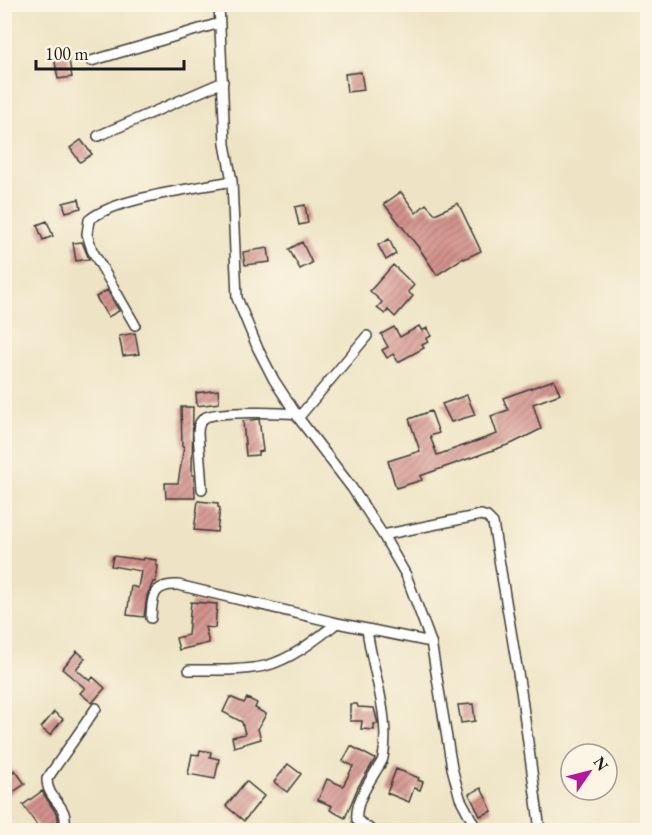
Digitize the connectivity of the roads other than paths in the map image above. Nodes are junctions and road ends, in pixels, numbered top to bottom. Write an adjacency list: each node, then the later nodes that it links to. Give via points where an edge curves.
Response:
1 (219, 4): 2 (street)
2 (220, 23): 3 (street); 4 (street)
3 (91, 61)
4 (223, 82): 5 (street); 6 (street, via 225,144)
5 (98, 136)
6 (232, 181): 7 (street, via 124,203 89,220 87,234 92,250); 9 (street, via 237,298 274,380)
7 (135, 325)
8 (367, 336): 9 (street)
9 (298, 416): 10 (street, via 276,412 207,417 198,426); 11 (street)
10 (202, 489)
11 (383, 535): 15 (street, via 406,575); 21 (street, via 481,515 493,523)
12 (151, 618): 13 (street, via 156,591 166,585 178,585)
13 (337, 623): 14 (street); 16 (street, via 309,645 267,665)
14 (367, 629): 15 (street); 19 (street, via 384,728 383,759 356,813 357,820)
15 (431, 642): 20 (street, via 452,768 460,798)
16 (189, 670)
17 (96, 708): 18 (street, via 47,779 49,791 65,813)
18 (64, 831)
19 (371, 831)
20 (477, 831)
21 (540, 831)

